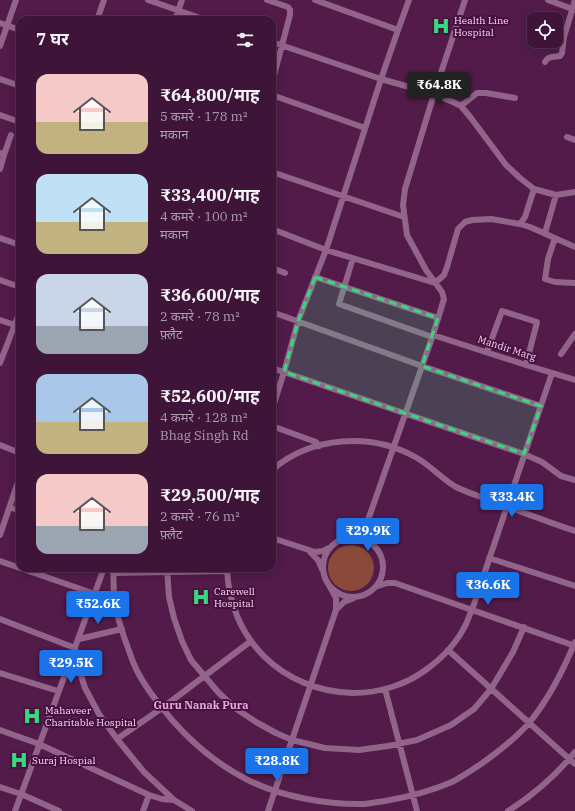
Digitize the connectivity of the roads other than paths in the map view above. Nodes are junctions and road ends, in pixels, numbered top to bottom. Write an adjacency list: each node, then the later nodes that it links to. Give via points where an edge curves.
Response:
1 (16, 0): 18 (street)
2 (104, 0): 14 (street)
3 (148, 0): 13 (street)
4 (182, 0): 13 (street)
5 (267, 0): 22 (street, via 290,10)
6 (314, 0): 20 (street)
7 (409, 0): 20 (street)
8 (465, 0): 29 (street)
9 (548, 0): 11 (street)
10 (575, 0): 12 (street)
11 (564, 2): 12 (street)
12 (574, 9): 24 (street, via 564,37 562,54 550,57)
13 (178, 11): 15 (street); 16 (street)
14 (99, 16)
15 (176, 16)
16 (194, 16)
17 (0, 22): 18 (street)
18 (7, 25): 19 (street); 23 (street)
19 (16, 28)
20 (398, 30): 27 (street)
21 (276, 43): 22 (street)
22 (282, 45): 25 (street); 27 (street)
23 (0, 46)
24 (545, 62)
25 (276, 66)
26 (0, 79): 28 (street)
27 (381, 79): 29 (street); 35 (street)
28 (16, 85)
29 (434, 94): 32 (street); 46 (street, via 405,189)
30 (276, 96): 35 (street)
31 (515, 98): 32 (street, via 477,93)
32 (461, 106): 42 (street, via 506,165)
33 (0, 115): 34 (street)
34 (16, 121)
35 (365, 128): 45 (street)
36 (11, 135): 39 (street)
37 (567, 137): 38 (street)
38 (575, 140)
39 (2, 154): 40 (street)
40 (0, 169)
41 (276, 173): 45 (street)
42 (534, 190): 44 (street); 47 (street)
43 (575, 192): 44 (street)
44 (556, 195): 49 (street)
45 (342, 196): 46 (street); 54 (street)
46 (404, 217): 60 (street, via 407,235)
47 (520, 224): 49 (street); 60 (street, via 491,220 465,222 458,229 444,275)
48 (276, 231): 54 (street)
49 (544, 233): 51 (street)
50 (0, 238): 52 (street)
51 (555, 238): 53 (street); 61 (street, via 545,279)
52 (16, 244)
53 (575, 247)
54 (326, 250): 55 (street); 58 (street)
55 (353, 258): 60 (street); 63 (street)
56 (276, 270): 57 (street)
57 (285, 273)
58 (315, 277): 63 (street); 67 (street)
59 (0, 280): 62 (street)
60 (435, 283): 65 (street, via 444,299)
61 (575, 283)
62 (16, 286)
63 (344, 287): 65 (street); 70 (street, Mandir Marg, via 339,304)
64 (276, 313): 67 (street)
65 (438, 318): 70 (street)
66 (0, 320): 68 (street)
67 (298, 321): 75 (street); 77 (street)
68 (15, 325): 73 (street)
69 (575, 334): 72 (street)
70 (433, 336): 71 (street, Mandir Marg); 75 (street)
71 (487, 352): 74 (street, Mandir Marg); 74 (street, via 502,311 536,322)
72 (560, 354)
73 (0, 363)
74 (526, 365): 78 (street, Mandir Marg)
75 (422, 366): 81 (street); 82 (street)
76 (276, 369): 77 (street)
77 (284, 372): 80 (street); 82 (street)
78 (552, 373): 79 (street, Mandir Marg); 81 (street)
79 (575, 380)
80 (276, 397)
81 (541, 406): 88 (street)
82 (405, 414): 86 (street); 88 (street)
83 (276, 427): 85 (street, via 316,442)
84 (0, 445): 87 (street)
85 (319, 446): 86 (street, via 361,441); 89 (street, via 300,452)
86 (394, 448): 93 (street, via 430,466 456,487); 95 (street)
87 (16, 451)
88 (524, 454): 90 (street, via 542,462 561,476); 93 (street)
89 (276, 467)
90 (575, 480)
91 (16, 488): 92 (street)
92 (10, 507): 94 (street); 97 (street)
93 (507, 507): 96 (street); 103 (street)
94 (16, 509)
95 (368, 520): 98 (street, via 359,534); 100 (street, via 367,531)
96 (575, 531)
97 (0, 535)
98 (352, 537): 100 (street); 101 (street, via 340,539)
99 (276, 539): 102 (street)
100 (371, 543): 106 (street, via 380,553)
101 (330, 548): 102 (street, via 315,552); 107 (street, via 324,558)
102 (308, 550): 107 (street, via 318,560)
103 (489, 558): 115 (street); 120 (street)
104 (0, 561): 105 (street)
105 (16, 567)
106 (383, 569): 113 (street); 116 (street)
107 (323, 571): 114 (street)
108 (32, 572): 117 (street)
109 (103, 572): 117 (street)
110 (113, 572): 122 (street, via 115,604)
111 (168, 572): 130 (street, via 169,597 174,618 191,660)
112 (227, 572): 125 (street, via 234,610)
113 (395, 583): 116 (street); 120 (street)
114 (329, 585): 118 (street, via 342,595); 119 (street, via 336,598)
115 (575, 586)
116 (376, 587): 118 (street, via 366,594)
117 (95, 594): 124 (street)
118 (355, 597): 119 (street, via 344,602)
119 (336, 610): 131 (street)
120 (472, 610): 123 (street); 128 (street, via 465,626)
121 (0, 619): 127 (street)
122 (122, 628): 124 (street); 135 (street, via 134,664)
123 (524, 628): 126 (street); 133 (street)
124 (78, 639): 127 (street)
125 (251, 641): 130 (street); 131 (street, via 275,666)
126 (575, 645): 136 (street, via 547,698)
127 (76, 648): 134 (street); 138 (street, via 85,688 98,714)
128 (448, 650): 132 (street, via 436,663 421,673); 133 (street)
129 (0, 673): 134 (street)
130 (204, 676): 135 (street); 139 (street, via 236,708 256,722)
131 (311, 686): 132 (street, via 360,693); 139 (street)
132 (385, 689): 141 (street)
133 (491, 689): 136 (street); 141 (street, via 474,708 451,725 417,740)
134 (58, 692): 140 (street)
135 (162, 708): 138 (street); 146 (street, via 202,751 249,781)
136 (529, 723): 143 (street); 149 (street, via 473,770 454,781)
137 (0, 730): 140 (street)
138 (117, 739): 150 (street, via 144,772)
139 (292, 740): 141 (street, via 325,748 359,750); 146 (street)
140 (39, 744): 147 (street); 148 (street)
141 (399, 744): 149 (street)
142 (575, 752): 143 (street)
143 (569, 759): 144 (street); 157 (street, via 534,792)
144 (575, 764)
145 (0, 787): 147 (street)
146 (275, 791): 149 (street, via 308,800 366,804); 155 (street)
147 (21, 794): 151 (street); 152 (street)
148 (149, 795): 150 (street); 153 (street)
149 (413, 795): 156 (street)
150 (174, 800): 154 (street)
151 (15, 811)
152 (59, 811)
153 (143, 811)
154 (192, 811)
155 (268, 811)
156 (417, 811)
157 (508, 811)

